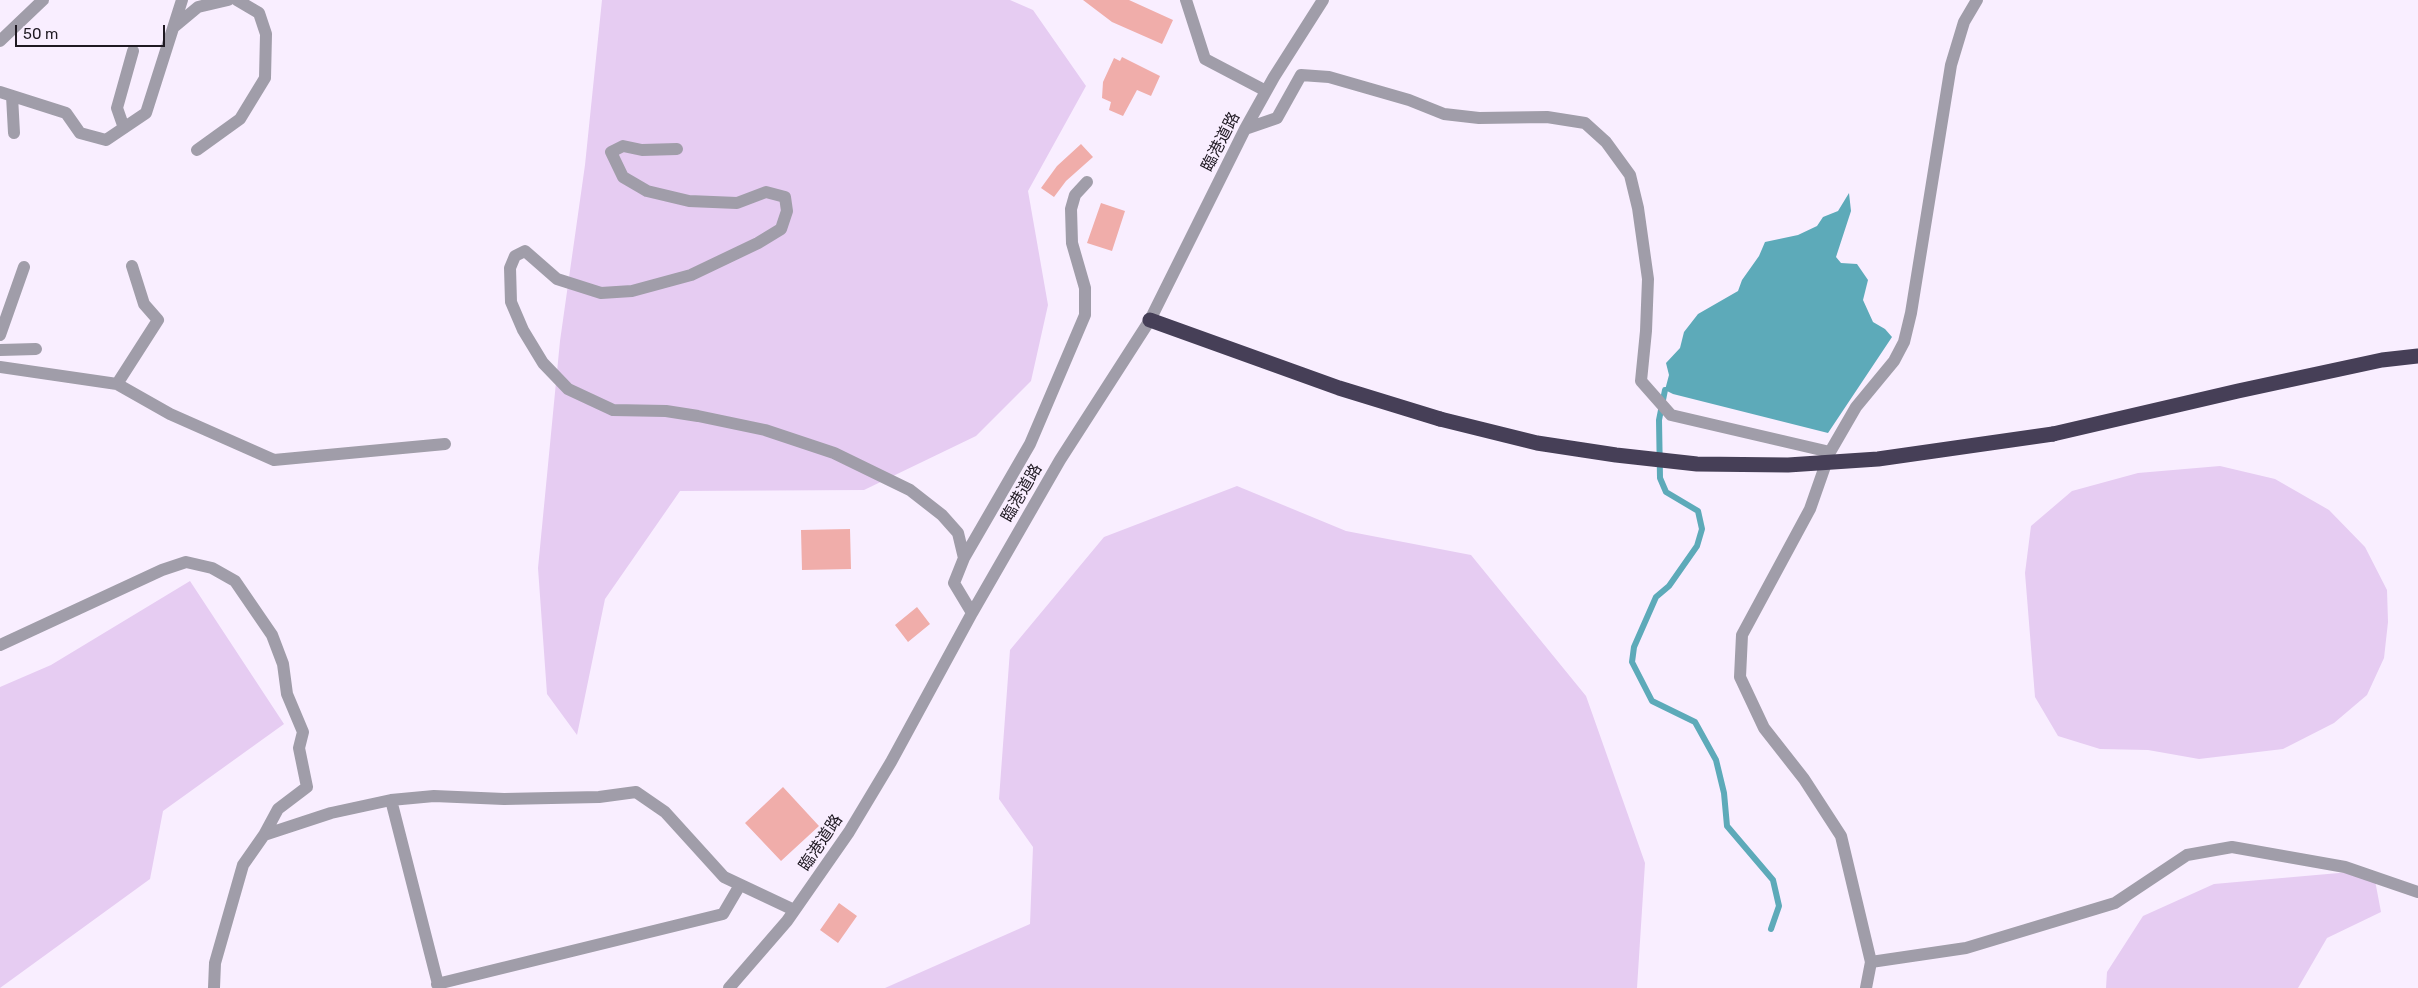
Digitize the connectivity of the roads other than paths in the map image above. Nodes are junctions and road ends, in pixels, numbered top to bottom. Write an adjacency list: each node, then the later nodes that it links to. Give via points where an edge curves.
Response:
1 (43, 0): 9 (street)
2 (182, 0): 8 (street)
3 (228, 0): 8 (street, via 198,7)
4 (237, 0): 16 (street, via 259,13 266,34 265,78 240,119)
5 (1186, 0): 11 (street, via 1206,59)
6 (1323, 0): 11 (street, 臨港道路)
7 (1977, 0): 29 (street, via 1964,22 1951,65 1904,342 1894,361 1856,407)
8 (174, 27): 13 (street, via 146,113)
9 (0, 40)
10 (134, 51): 13 (street, via 118,108)
11 (1266, 91): 14 (street, 臨港道路)
12 (6, 94): 13 (street, via 66,113 80,133 97,138 106,140); 15 (street)
13 (124, 128)
14 (1245, 129): 21 (street, 臨港道路); 29 (street, via 1277,118 1301,75 1329,77 1409,100 1444,114 1479,118 1548,117 1585,123 1606,142 1630,175 1638,208 1648,279 1641,381 1671,415)
15 (14, 133)
16 (197, 150)
17 (677, 150): 30 (street, via 642,150 624,146 611,152 623,176 647,191 689,201 737,203 766,192 785,197 788,211 782,229 691,275 632,291 601,293 557,278 525,251 515,256 510,268 511,302 543,363 568,389 613,410 666,411 698,416 765,430 834,453 910,490 958,534)
18 (1087, 182): 30 (street, via 1075,194 1071,209 1072,243 1085,288 1085,315 1030,444)
19 (132, 266): 27 (street, via 144,304 158,320)
20 (24, 268): 22 (street)
21 (1150, 320): 25 (highway, bridge, via 1339,388 1440,419 1537,443 1616,456 1698,464 1788,465 1878,459 2053,434 2382,360); 31 (street, 臨港道路, via 1060,460)
22 (0, 336)
23 (36, 349): 24 (street)
24 (0, 350)
25 (2418, 356)
26 (0, 367): 27 (street)
27 (117, 384): 28 (street, via 170,414 274,460)
28 (445, 444)
29 (1830, 452): 38 (street, via 1810,509 1742,635 1740,677 1764,728 1804,779 1841,836)
30 (964, 558): 31 (street, via 954,583)
31 (972, 613): 37 (street, 臨港道路, via 891,762 849,832)
32 (0, 646): 34 (street, via 162,570 186,562 212,568 235,581 272,635 282,664 287,694 303,732 299,748 307,788 278,809)
33 (391, 800): 34 (street, via 331,813); 35 (street, via 434,796 504,800 600,797 636,792 665,812 724,877); 39 (street)
34 (264, 835): 40 (street, via 243,865 215,963)
35 (740, 884): 37 (street); 39 (street, via 723,914)
36 (2418, 892): 38 (street, via 2345,866 2232,847 2187,855 2115,904 1966,948)
37 (794, 910): 41 (street, 臨港道路)
38 (1871, 962): 42 (street)
39 (438, 986)
40 (214, 988)
41 (728, 988)
42 (1866, 988)

